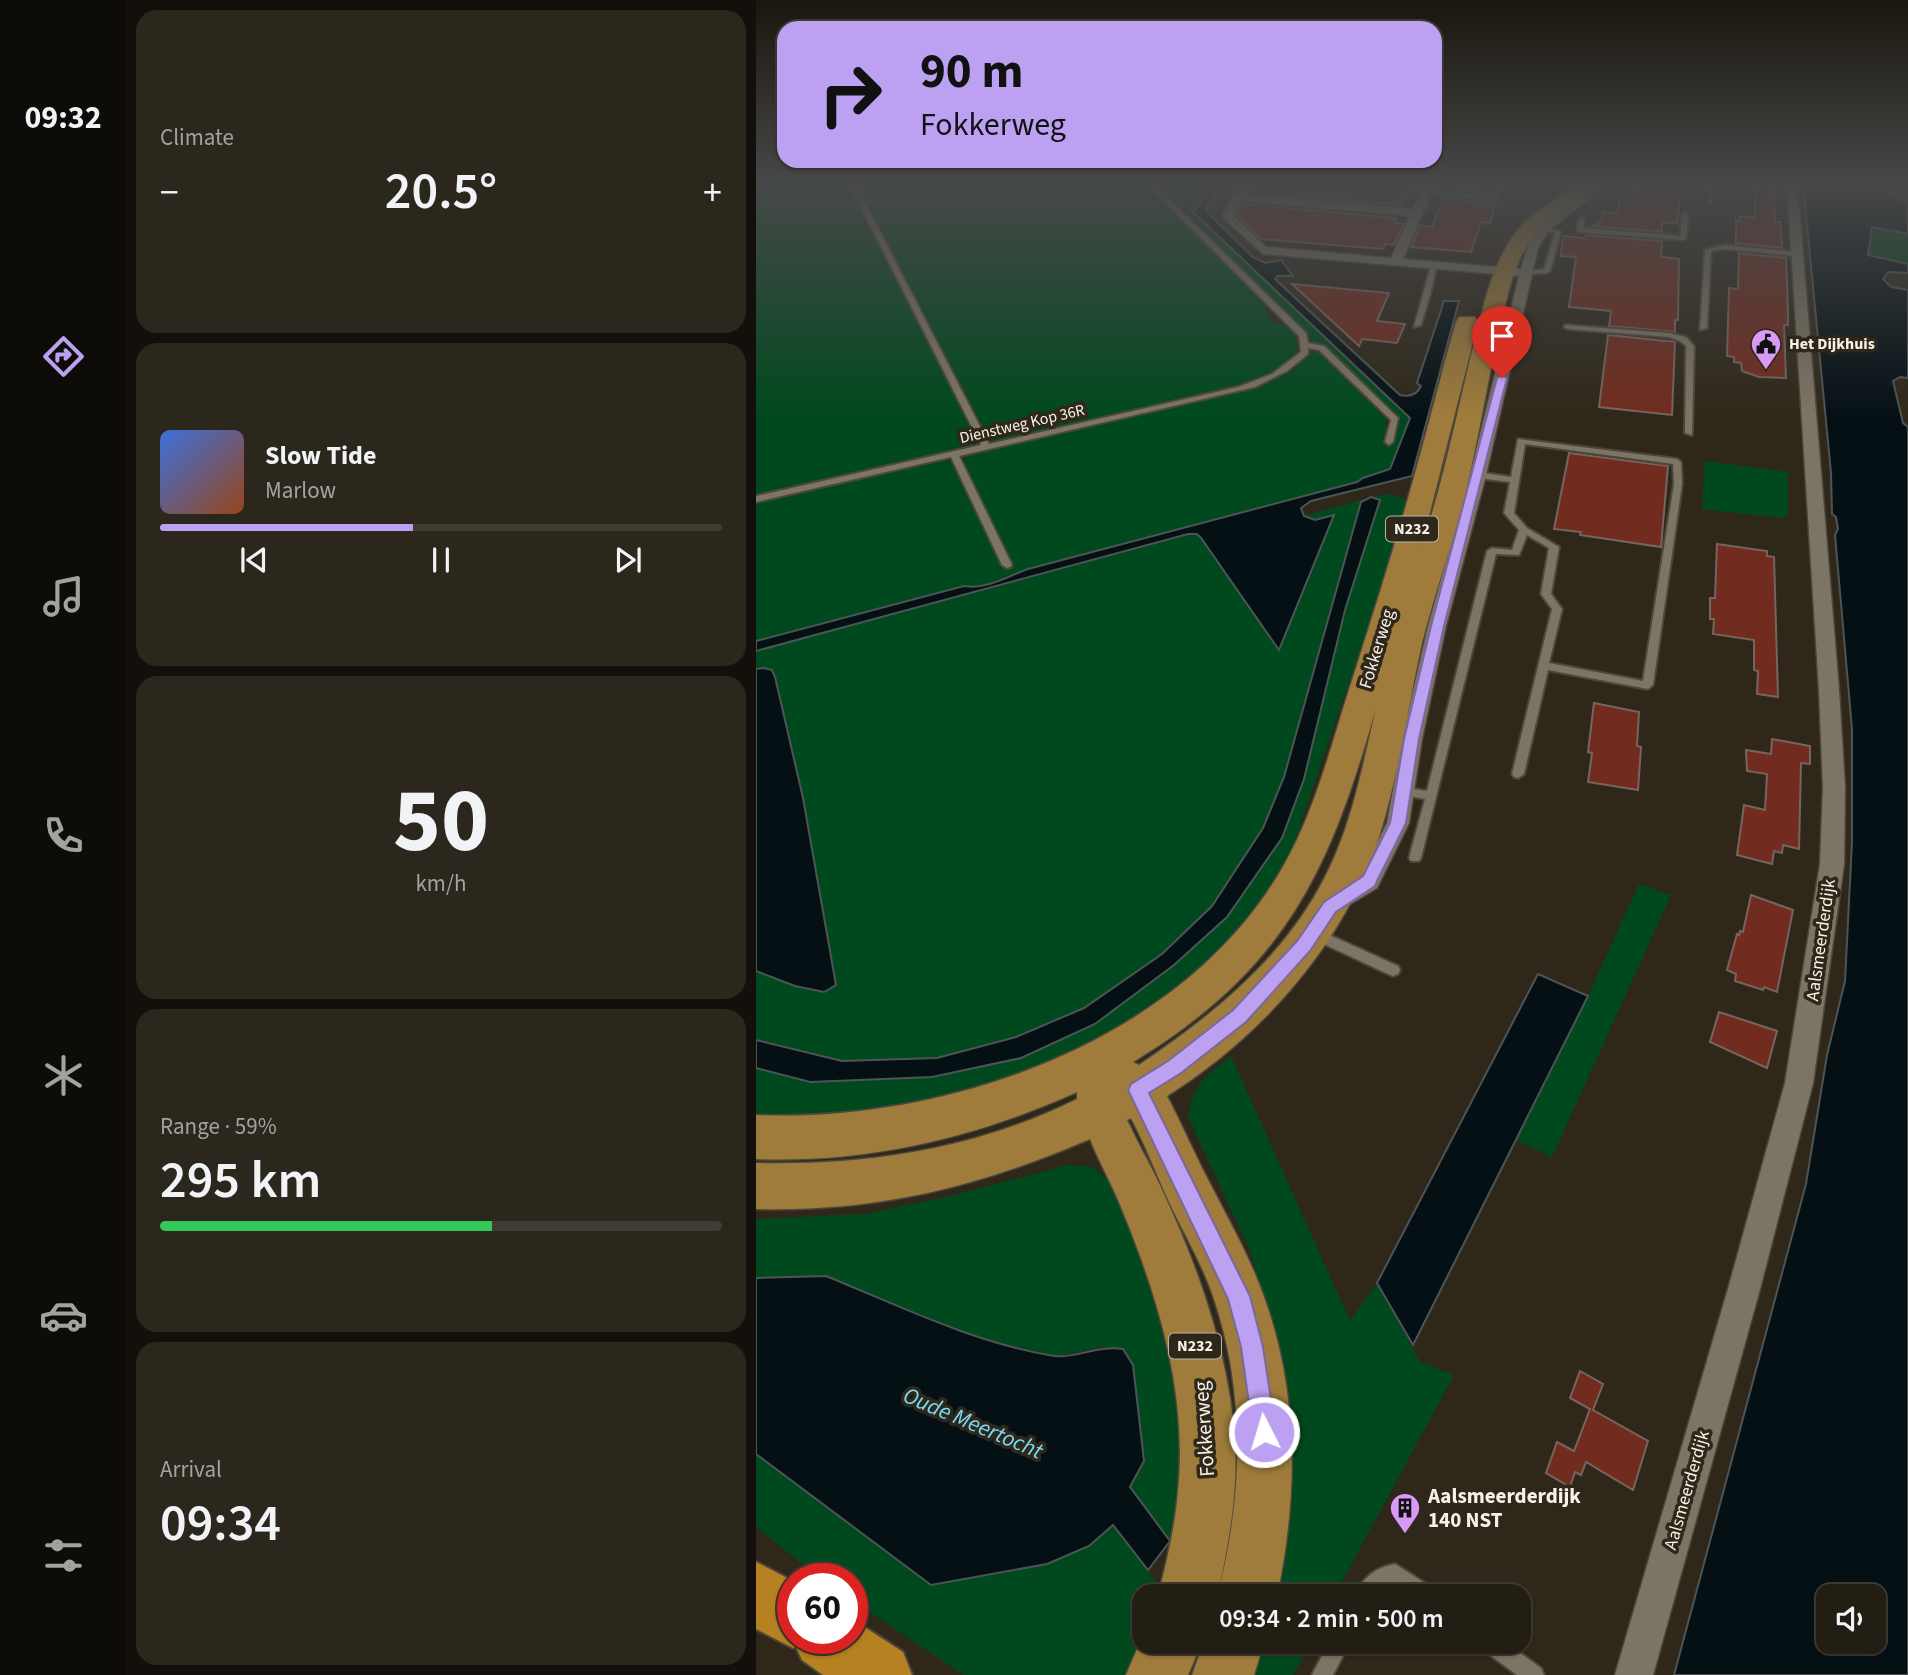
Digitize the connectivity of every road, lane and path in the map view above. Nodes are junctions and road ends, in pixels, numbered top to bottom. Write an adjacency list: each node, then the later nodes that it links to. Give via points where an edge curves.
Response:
1 (892, 261): 21 (lane)
2 (1228, 261): 18 (lane, via 1303,335)
3 (1387, 261): 12 (street)
4 (1458, 261): 13 (street)
5 (1494, 261): 35 (main road, Fokkerweg / N232, via 1452,370 1429,471 1336,786 1300,874 1264,927 1228,965 1174,1011)
6 (1495, 261): 33 (main road, Fokkerweg / N232, via 1482,357 1456,475 1412,625 1361,835)
7 (1507, 261): 14 (street)
8 (1529, 261): 14 (street, Fokkerweg)
9 (1550, 261): 14 (lane, via 1547,271)
10 (1707, 261): 17 (lane)
11 (1797, 261): 55 (street, Aalsmeerderdijk, via 1829,690 1832,864 1799,1083)
12 (1395, 262): 13 (street)
13 (1434, 265): 15 (lane)
14 (1527, 273): 23 (street, Fokkerweg)
15 (1417, 324)
16 (1568, 327): 19 (lane, via 1683,339 1689,346)
17 (1703, 328)
18 (1306, 345): 20 (lane, via 1321,348 1395,420); 21 (lane, Dienstweg Kop 36R, via 1290,367 1258,384)
19 (1689, 433)
20 (1389, 442)
21 (986, 447): 22 (lane, Dienstweg Kop 36R)
22 (954, 454): 25 (lane, Dienstweg Kop 36R); 27 (lane)
23 (1478, 475): 24 (lane); 30 (street, Fokkerweg, via 1437,626)
24 (1515, 480): 26 (lane, via 1509,513); 28 (lane, via 1521,441 1676,462 1678,484 1648,685)
25 (756, 499)
26 (1524, 530): 28 (lane, via 1554,547 1546,594 1557,609); 31 (lane, via 1516,553 1492,551)
27 (1007, 565)
28 (1544, 667): 29 (lane)
29 (1518, 774)
30 (1403, 791): 31 (lane); 33 (street, Fokkerweg, via 1398,823 1369,881)
31 (1432, 796): 32 (lane)
32 (1416, 858)
33 (1322, 920): 34 (lane); 36 (main road, Fokkerweg / N232, via 1239,1016 1184,1060)
34 (1393, 970)
35 (1097, 1061): 36 (main road, Fokkerweg / N232); 37 (main road, Fokkerweg / N232, via 1008,1100 930,1122 862,1135)
36 (1119, 1101): 38 (main road, Fokkerweg / N232, via 1027,1143 923,1173 831,1185); 39 (main road, Fokkerweg / N232, via 1147,1213 1192,1333 1202,1379 1209,1475); 40 (main road, Fokkerweg / N232, via 1239,1296 1262,1401 1265,1465 1260,1537)
37 (756, 1137)
38 (756, 1186)
39 (1191, 1584)
40 (1250, 1584)
41 (1372, 1584): 42 (lane, via 1381,1576 1395,1574)
42 (1410, 1584)
43 (756, 1592): 44 (highway)
44 (777, 1606)
45 (848, 1654): 50 (highway)
46 (1167, 1654): 51 (main road)
47 (1230, 1654): 52 (main road)
48 (1333, 1654): 53 (lane)
49 (1505, 1654): 54 (lane)
50 (880, 1675)
51 (1157, 1675)
52 (1223, 1675)
53 (1322, 1675)
54 (1534, 1675)
55 (1634, 1675)

